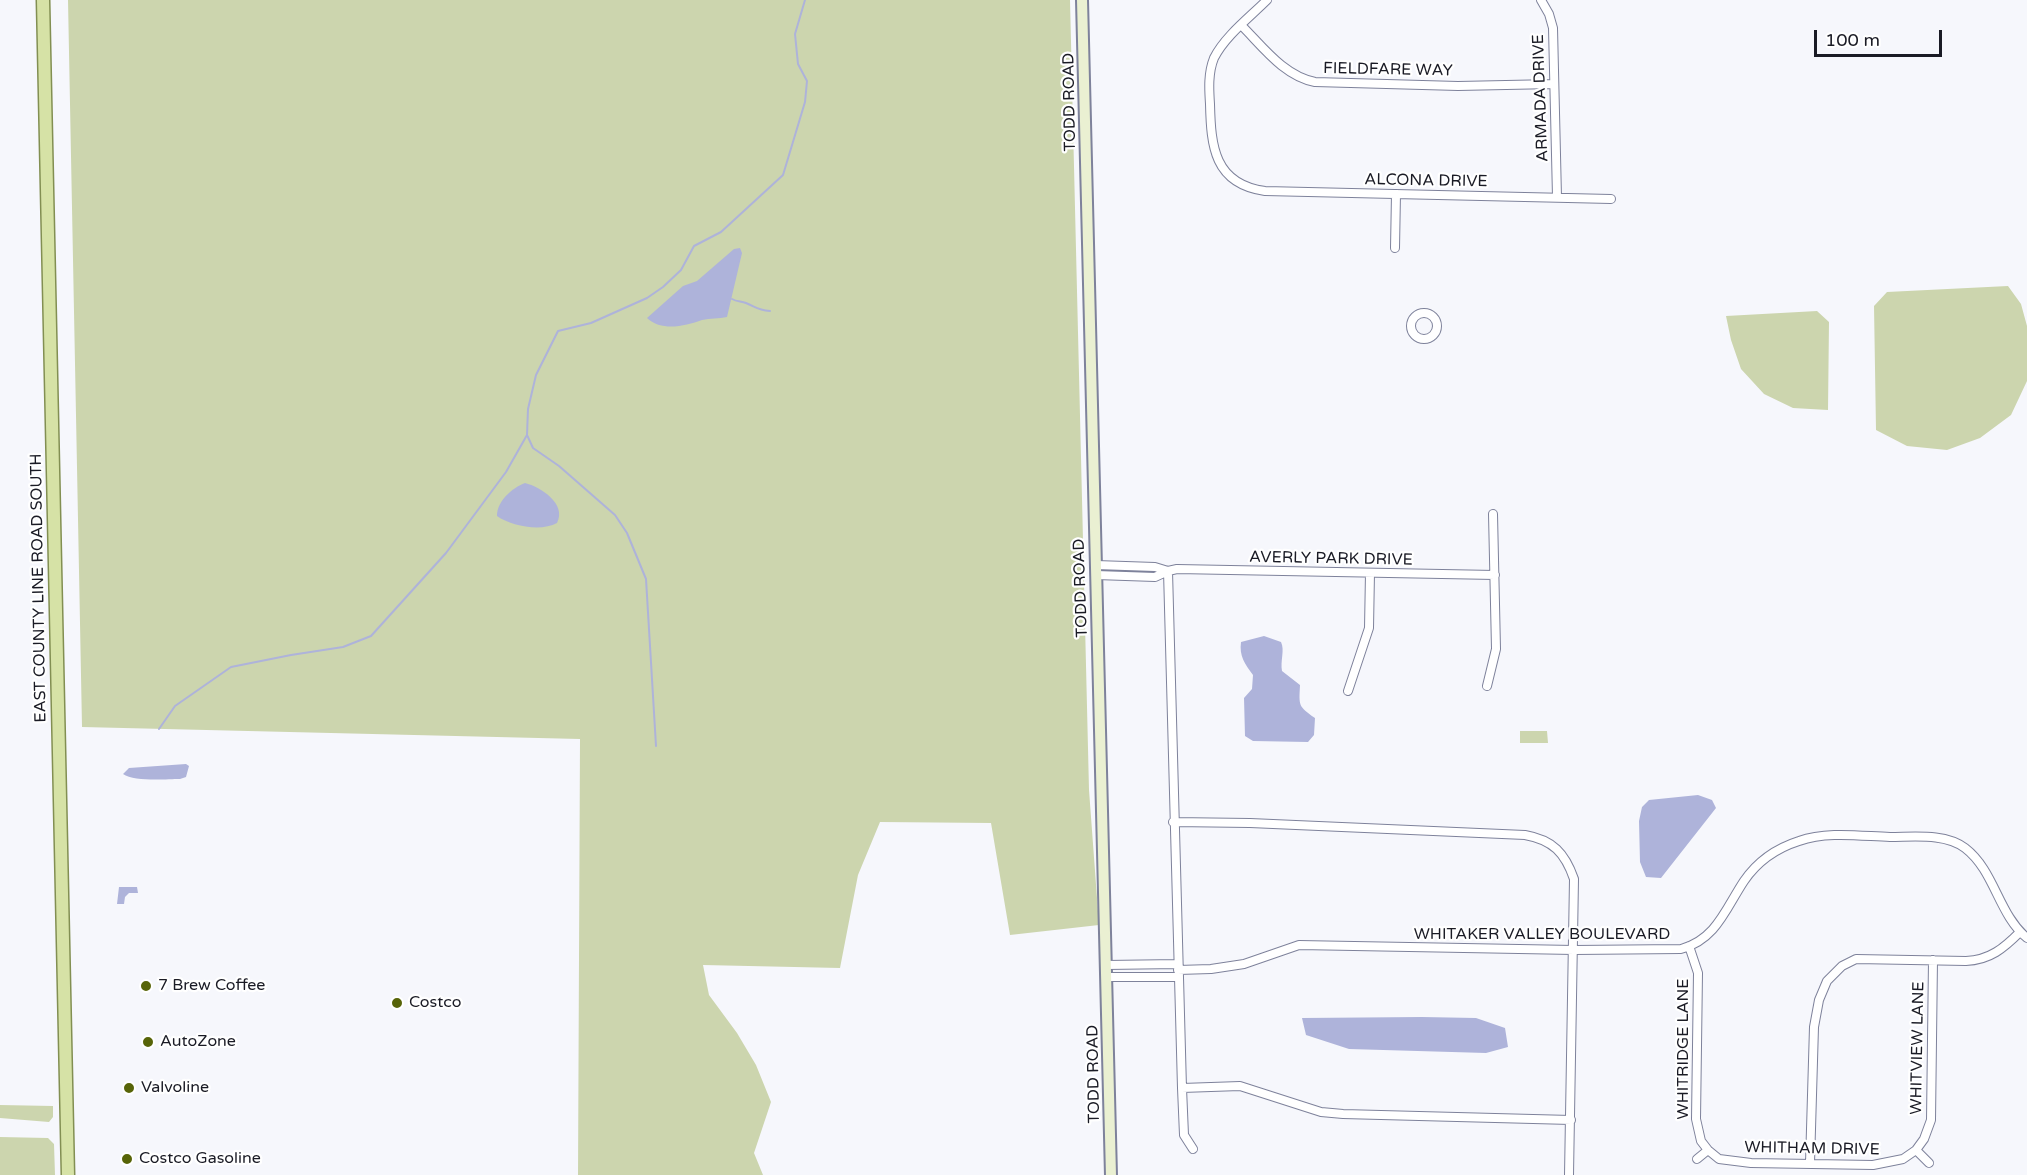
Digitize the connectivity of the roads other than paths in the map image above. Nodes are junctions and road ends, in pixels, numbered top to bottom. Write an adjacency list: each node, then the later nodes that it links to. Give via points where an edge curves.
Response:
1 (43, 0): 34 (main road, EAST COUNTY LINE ROAD SOUTH)
2 (1082, 0): 12 (street, TODD ROAD)
3 (1267, 0): 5 (street)
4 (1541, 0): 6 (street, ARMADA DRIVE, via 1553,28)
5 (1242, 26): 6 (street, FIELDFARE WAY, via 1288,71 1315,82); 7 (street, ALCONA DRIVE, via 1218,52 1210,71 1210,135 1225,171 1241,183 1265,191)
6 (1554, 84): 8 (street, ARMADA DRIVE)
7 (1396, 194): 8 (street, ALCONA DRIVE); 10 (street)
8 (1557, 197): 9 (street, ALCONA DRIVE)
9 (1611, 199)
10 (1395, 248)
11 (1493, 514): 15 (street)
12 (1096, 570): 13 (street, AVERLY PARK DRIVE, via 1155,577); 23 (street, TODD ROAD)
13 (1168, 571): 14 (street, AVERLY PARK DRIVE); 18 (street)
14 (1370, 573): 15 (street, AVERLY PARK DRIVE); 17 (street, via 1368,628)
15 (1495, 574): 16 (street, via 1496,652)
16 (1487, 686)
17 (1348, 691)
18 (1173, 822): 21 (street, via 1540,838 1556,847 1574,879); 24 (street)
19 (2024, 935): 20 (street, WHITAKER VALLEY BOULEVARD, via 2006,914 1977,860 1959,844 1933,838 1826,835 1796,841 1766,858 1743,882 1714,929); 22 (street, via 1986,958)
20 (1689, 946): 21 (street, WHITAKER VALLEY BOULEVARD, via 1668,950); 29 (street, WHITRIDGE LANE, via 1698,973 1696,1119 1701,1141)
21 (1574, 950): 24 (street, WHITAKER VALLEY BOULEVARD, via 1299,945 1244,964); 27 (street)
22 (1933, 960): 30 (street, WHITVIEW LANE, via 1931,1120); 32 (street, via 1856,959 1827,981 1818,1000 1815,1027)
23 (1106, 965): 24 (street, WHITAKER VALLEY BOULEVARD); 25 (street, TODD ROAD)
24 (1178, 970): 25 (street, WHITAKER VALLEY BOULEVARD); 26 (street)
25 (1106, 977): 35 (street, TODD ROAD)
26 (1182, 1088): 27 (street, via 1240,1086 1321,1112 1343,1114); 28 (street, via 1184,1135)
27 (1570, 1120): 36 (street)
28 (1193, 1149)
29 (1708, 1150): 31 (street); 32 (street, WHITHAM DRIVE, via 1719,1158 1738,1161)
30 (1916, 1150): 32 (street, WHITHAM DRIVE, via 1903,1159 1873,1166); 33 (street)
31 (1697, 1160)
32 (1810, 1163)
33 (1929, 1163)
34 (68, 1175)
35 (1111, 1175)
36 (1569, 1175)

